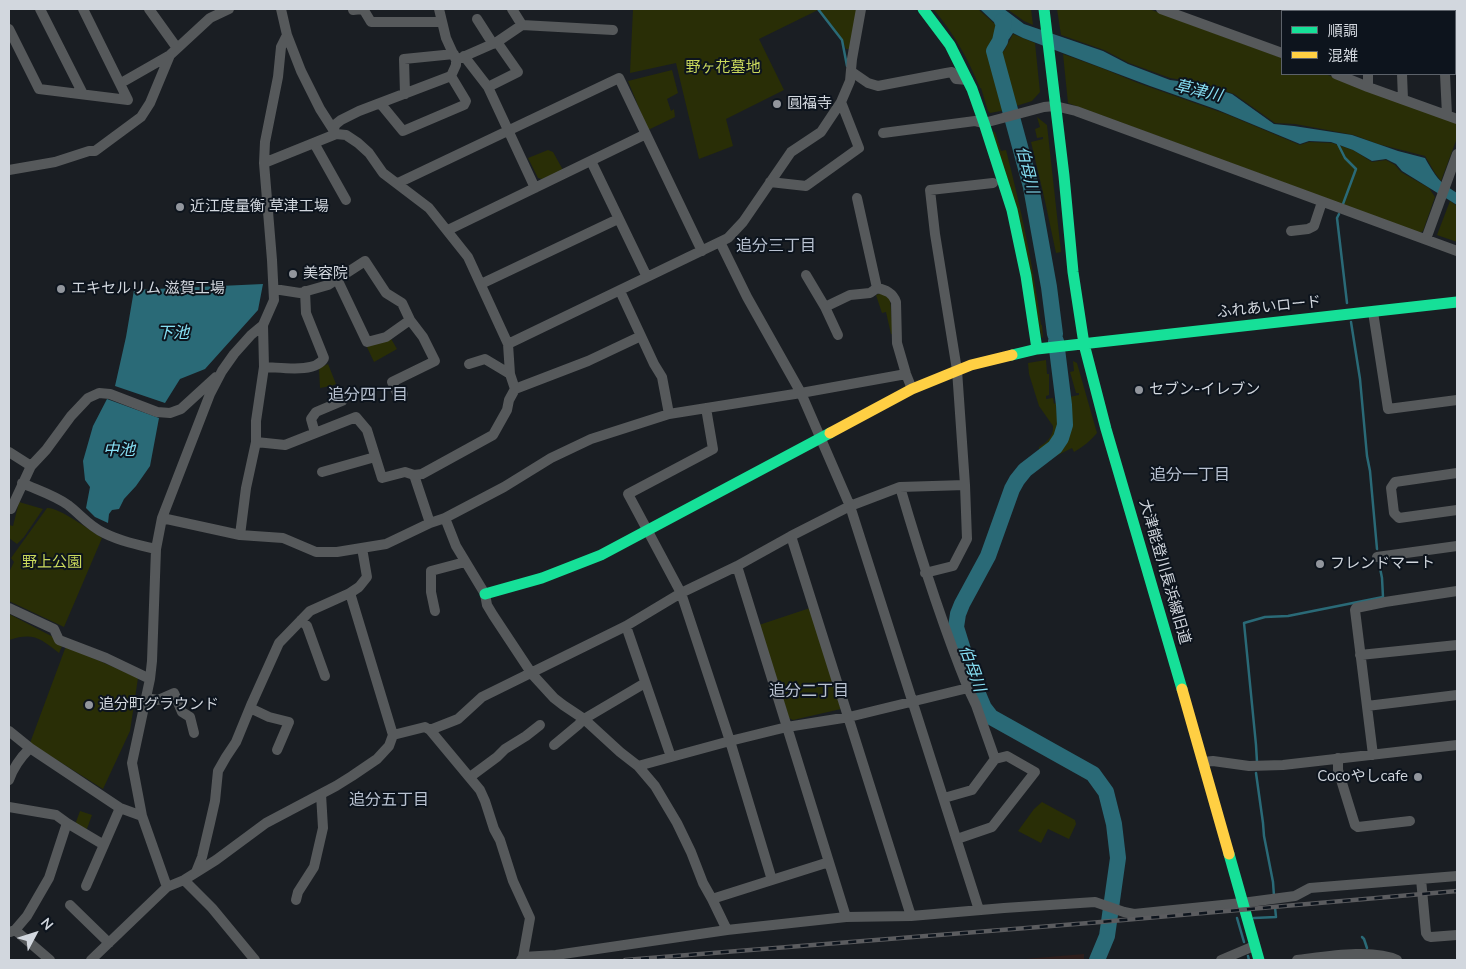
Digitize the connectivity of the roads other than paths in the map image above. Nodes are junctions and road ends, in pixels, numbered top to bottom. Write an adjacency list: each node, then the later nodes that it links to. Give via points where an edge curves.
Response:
1 (40, 9): 33 (street)
2 (83, 9): 30 (street)
3 (149, 9): 20 (street)
4 (229, 9): 20 (street, via 210,18)
5 (281, 9): 18 (street)
6 (439, 9): 14 (street)
7 (512, 9): 15 (street)
8 (861, 9): 23 (street)
9 (923, 9): 29 (street, via 950,45)
10 (1044, 9): 38 (street, 大津能登川長浜線旧道)
11 (1161, 9): 21 (street)
12 (353, 10): 14 (street, via 365,12 371,22)
13 (477, 20): 19 (street)
14 (442, 22): 22 (street, via 446,38)
15 (522, 25): 17 (street); 19 (street)
16 (9, 29): 33 (street, via 40,89)
17 (613, 30)
18 (287, 35): 42 (street, via 301,71); 48 (street, via 281,47)
19 (495, 43): 22 (street); 31 (street, via 518,72)
20 (173, 51): 30 (street); 49 (street, via 141,116 95,151)
21 (1281, 53)
22 (458, 57): 28 (street); 31 (street); 34 (street, via 404,59)
23 (852, 72): 29 (street, via 878,86 952,72 956,79); 36 (street)
24 (1338, 75): 32 (street)
25 (1368, 75): 32 (street)
26 (1402, 75): 35 (street)
27 (1445, 75): 39 (street)
28 (451, 76): 34 (street); 37 (street, via 466,101 464,105 404,131)
29 (968, 80): 40 (street)
30 (121, 83): 33 (street, via 128,100)
31 (488, 87): 41 (street)
32 (1368, 87): 35 (street)
33 (83, 94)
34 (405, 94): 37 (street)
35 (1403, 100): 39 (street)
36 (840, 102): 50 (street, via 821,132 791,152); 50 (street, via 859,148 806,186)
37 (380, 104): 42 (street, via 342,120 336,124)
38 (1056, 106): 40 (street); 56 (street); 80 (street, 大津能登川長浜線旧道, via 1073,272)
39 (1452, 117)
40 (989, 122): 43 (street, via 975,120); 81 (street, via 1012,210)
41 (509, 130): 44 (street, via 619,78); 51 (street); 53 (street)
42 (334, 132): 45 (street); 51 (street, via 358,143 383,173)
43 (883, 133)
44 (646, 134): 47 (street); 62 (street)
45 (314, 143): 48 (street); 55 (street)
46 (1457, 154): 60 (street)
47 (591, 161): 53 (street); 57 (street)
48 (264, 163): 69 (street)
49 (9, 170)
50 (770, 182): 61 (street, via 743,222)
51 (398, 183): 58 (street, via 429,208)
52 (993, 183): 84 (street, via 930,190)
53 (536, 188): 58 (street)
54 (857, 198): 68 (street)
55 (346, 200)
56 (1322, 202): 59 (street, via 1314,226 1308,230); 60 (street)
57 (618, 219): 65 (street); 67 (street)
58 (448, 230): 67 (street, via 468,257)
59 (1291, 231)
60 (1426, 239): 63 (street)
61 (720, 242): 62 (street); 90 (street)
62 (702, 251): 65 (street)
63 (1457, 251)
64 (806, 275): 73 (street)
65 (647, 277): 71 (street)
66 (337, 279): 70 (street); 75 (street, via 365,261 386,293 402,304); 75 (street, via 367,342 386,337)
67 (481, 284): 79 (street)
68 (877, 288): 73 (street, via 850,295); 87 (street, via 894,296 897,343)
69 (274, 289): 70 (street); 76 (street)
70 (306, 291): 83 (street, via 306,313 324,358 306,368)
71 (620, 291): 78 (street); 79 (street)
72 (1457, 302): 74 (street, ふれあいロード)
73 (825, 307): 77 (street)
74 (1373, 312): 80 (street, ふれあいロード); 92 (street, via 1388,409)
75 (410, 320): 91 (street, via 423,336 435,362 392,382 398,395)
76 (264, 324): 83 (street); 85 (street, via 238,349)
77 (838, 335)
78 (641, 336): 88 (street); 95 (street, via 662,377)
79 (508, 344): 86 (street)
80 (1084, 344): 81 (street, ふれあいロード); 161 (street, 大津能登川長浜線旧道)
81 (1040, 349): 84 (street, ふれあいロード)
82 (468, 364): 86 (street, via 484,359)
83 (264, 367): 98 (street)
84 (957, 370): 89 (street, ふれあいロード); 106 (street)
85 (222, 371): 101 (street, via 181,409 170,413 158,412 110,394 99,393 88,398); 111 (street)
86 (510, 374): 88 (street)
87 (906, 374): 89 (street); 90 (street)
88 (515, 389): 104 (street, via 493,435 422,474)
89 (912, 389): 97 (street, ふれあいロード)
90 (801, 393): 94 (street); 97 (street)
91 (403, 394)
92 (1457, 400)
93 (342, 401): 96 (street, via 316,412 311,419)
94 (706, 408): 95 (street); 114 (street, via 713,449 628,494)
95 (669, 414): 112 (street, via 591,439)
96 (316, 433): 98 (street, via 285,445); 100 (street, via 356,417 368,430)
97 (820, 438): 108 (street); 114 (street, ふれあいロード)
98 (256, 442): 115 (street)
99 (9, 452): 101 (street)
100 (375, 457): 102 (street); 104 (street, via 382,478 405,472)
101 (31, 466): 105 (street)
102 (322, 472)
103 (1457, 473): 110 (street, via 1396,482 1391,488 1394,513 1399,518)
104 (414, 474): 113 (street)
105 (22, 483): 109 (street); 119 (street, via 69,505 105,534)
106 (964, 485): 107 (street); 123 (street, via 967,539 953,566)
107 (900, 487): 108 (street); 123 (street)
108 (850, 506): 116 (street); 141 (street)
109 (9, 508)
110 (1457, 510)
111 (162, 518): 115 (street); 119 (street)
112 (445, 518): 113 (street); 121 (street)
113 (430, 523): 118 (street, via 386,544)
114 (648, 530): 126 (street, ふれあいロード, via 571,568); 127 (street)
115 (240, 535): 118 (street, via 283,538 316,552)
116 (791, 536): 122 (street); 144 (street)
117 (1457, 546): 120 (street)
118 (362, 548): 125 (street, via 367,577)
119 (156, 549): 136 (street)
120 (1377, 557)
121 (465, 562): 126 (street); 129 (street, via 431,571)
122 (737, 566): 127 (street); 147 (street)
123 (925, 573): 138 (street)
124 (1457, 591): 133 (street, via 1356,608)
125 (350, 593): 130 (street, via 310,611); 151 (street)
126 (485, 594): 134 (street, via 487,605)
127 (681, 594): 131 (street); 152 (street)
128 (9, 608): 136 (street, via 54,629 59,640)
129 (435, 611)
130 (301, 620): 135 (street, via 307,626); 143 (street, via 279,644)
131 (626, 626): 134 (street); 137 (street)
132 (1457, 645): 133 (street)
133 (1360, 655): 142 (street)
134 (532, 674): 145 (street, via 563,706); 148 (street, via 482,697 458,719)
135 (324, 676)
136 (150, 679): 140 (street)
137 (645, 682): 145 (street); 158 (street)
138 (968, 688): 141 (street); 160 (street)
139 (1457, 695): 142 (street)
140 (146, 698): 150 (street, via 158,700 174,693 182,712 190,717); 169 (street, via 132,763)
141 (912, 701): 144 (street); 166 (street)
142 (1367, 706): 157 (street)
143 (250, 708): 156 (street, via 288,722); 175 (street, via 236,742 218,772 215,801)
144 (849, 716): 147 (street); 187 (street)
145 (584, 718): 153 (street); 162 (street)
146 (540, 725): 163 (street)
147 (787, 728): 152 (street); 174 (street)
148 (430, 730): 151 (street, via 425,726); 163 (street)
149 (9, 731): 155 (street)
150 (194, 733)
151 (393, 736): 165 (street, via 377,759)
152 (730, 741): 158 (street); 179 (street)
153 (554, 745)
154 (1457, 745): 157 (street)
155 (30, 748): 164 (street); 168 (street)
156 (277, 750)
157 (1373, 755): 159 (street)
158 (671, 757): 162 (street)
159 (1338, 758): 161 (street, via 1283,765); 170 (street, via 1338,770 1355,825)
160 (995, 759): 166 (street, via 972,790); 172 (street, via 1007,756 1035,772 992,827)
161 (1203, 762): 184 (street, 大津能登川長浜線旧道)
162 (638, 766): 182 (street, via 655,786 677,823)
163 (470, 777): 194 (street, via 485,801 513,881 530,918)
164 (9, 780)
165 (321, 794): 175 (street, via 266,823); 183 (street, via 322,828 314,867)
166 (944, 798): 172 (street)
167 (9, 806): 171 (street, via 56,815)
168 (120, 808): 169 (street); 173 (street)
169 (142, 816): 181 (street)
170 (1410, 821)
171 (67, 823): 173 (street); 190 (street, via 49,878 27,916)
172 (957, 839): 186 (street)
173 (104, 845): 180 (street)
174 (829, 862): 179 (street); 188 (street)
175 (196, 872): 178 (street)
176 (1457, 876): 177 (street)
177 (1421, 879): 184 (street, via 1310,888 1295,896); 191 (street, via 1426,933 1431,937)
178 (184, 880): 181 (street); 197 (street)
179 (772, 880): 182 (street)
180 (86, 886)
181 (167, 887): 192 (street)
182 (712, 899): 189 (street)
183 (296, 900)
184 (1242, 904): 186 (street, via 1134,914 1088,902); 193 (street, 大津能登川長浜線旧道)
185 (70, 906): 192 (street)
186 (978, 910): 187 (street)
187 (911, 916): 188 (street)
188 (846, 917): 189 (street)
189 (727, 930): 194 (street)
190 (12, 931): 195 (street)
191 (1457, 935)
192 (109, 943): 196 (street)
193 (1254, 946): 198 (street); 199 (street, 大津能登川長浜線旧道)
194 (522, 959)
195 (50, 960)
196 (91, 960)
197 (255, 960)
198 (1222, 960)
199 (1259, 960)
200 (1297, 960): 201 (street, via 1363,954)
201 (1396, 960)

